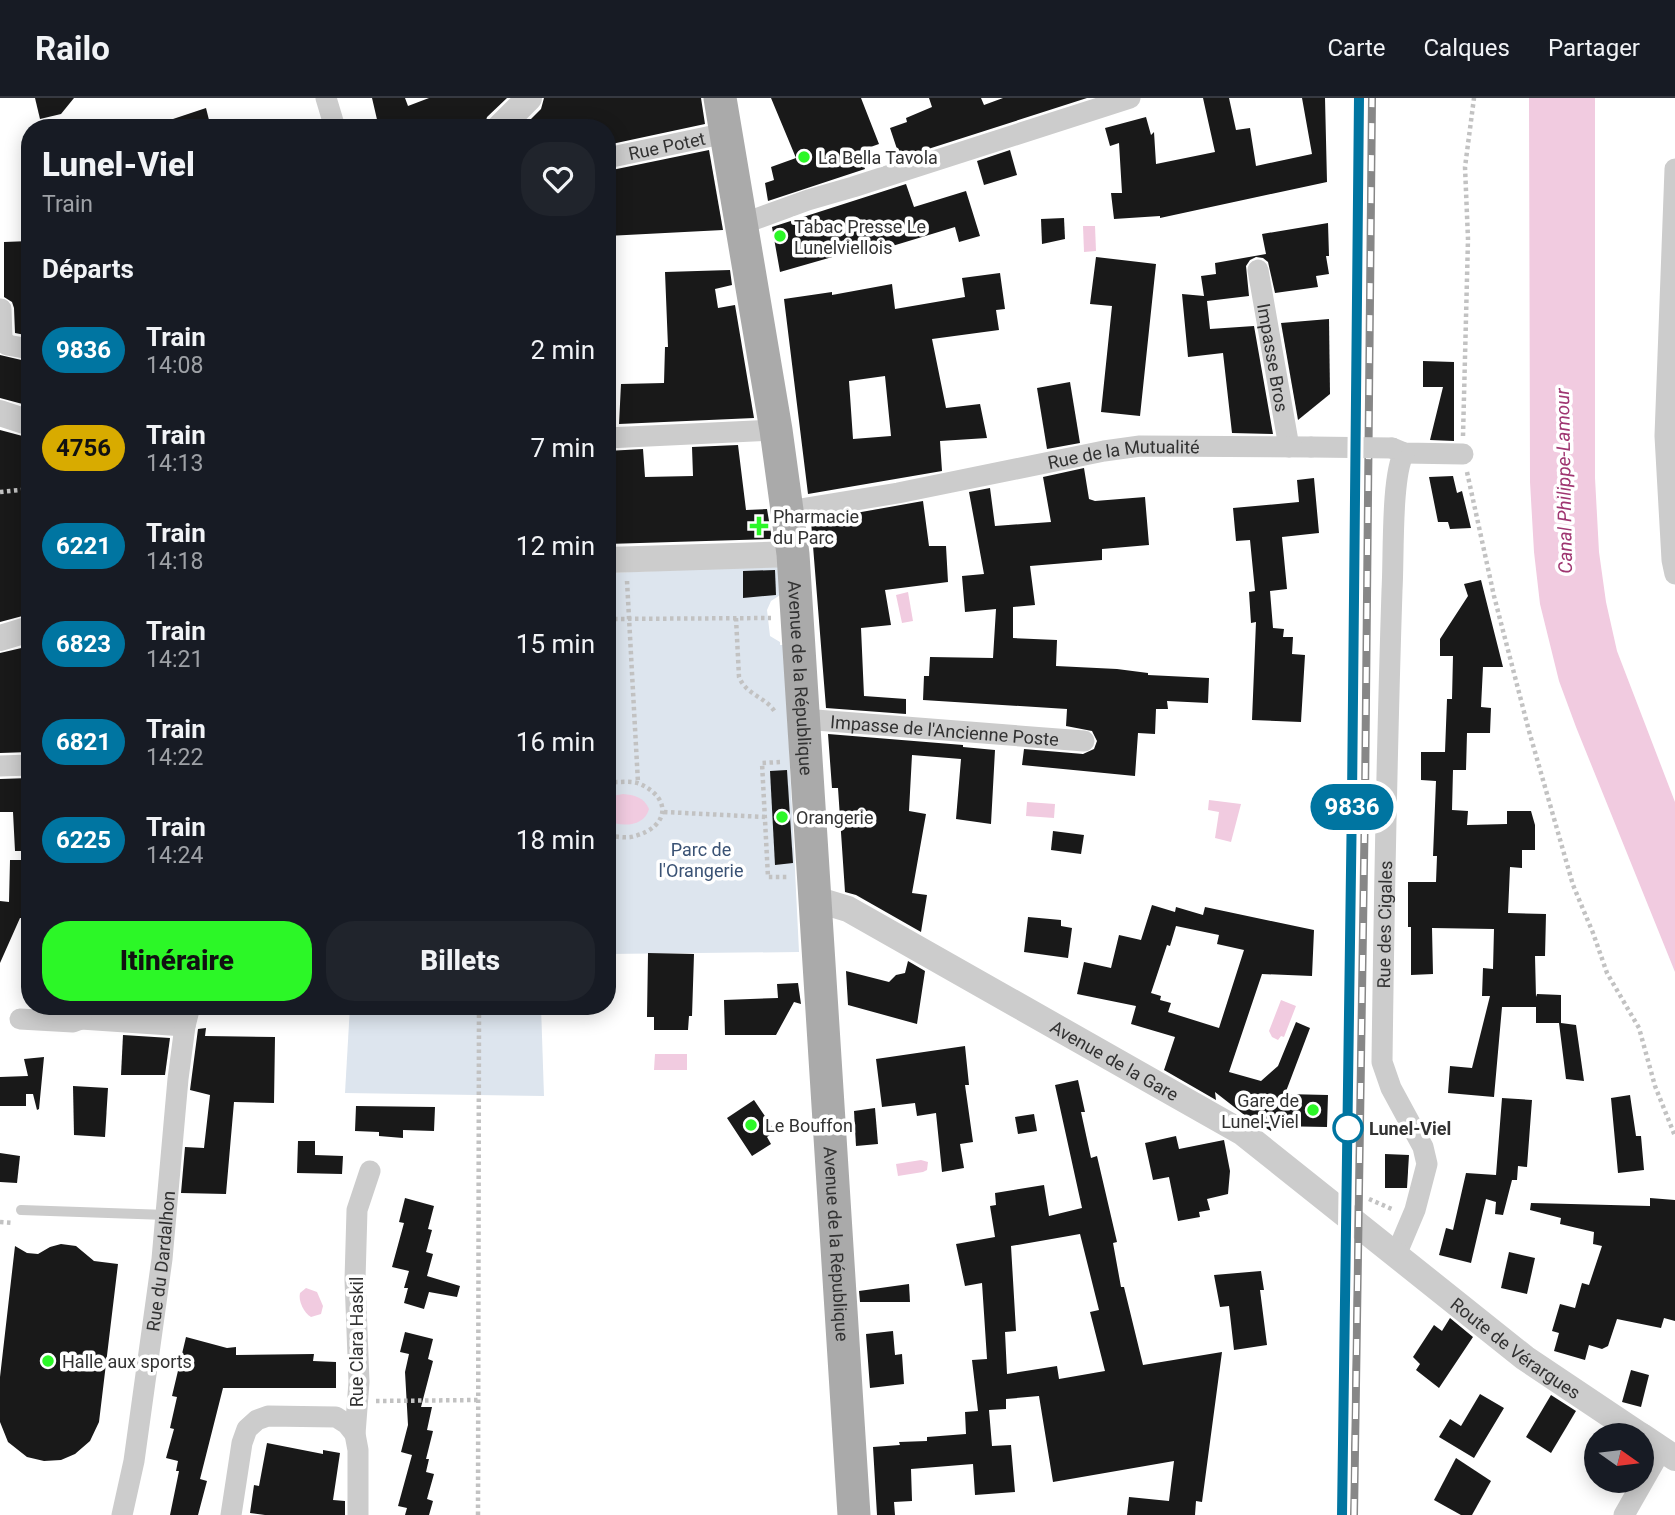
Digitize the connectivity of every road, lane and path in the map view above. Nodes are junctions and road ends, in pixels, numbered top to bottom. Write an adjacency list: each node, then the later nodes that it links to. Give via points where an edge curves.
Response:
1 (326, 98): 6 (street)
2 (529, 98): 7 (street)
3 (720, 98): 8 (main road, Avenue de la République)
4 (1130, 98): 11 (street)
5 (1474, 98): 21 (path, via 1465,167 1468,239)
6 (332, 119)
7 (508, 119)
8 (726, 133): 9 (street, Rue Potet); 11 (main road, Avenue de la République)
9 (616, 156)
10 (1675, 169): 27 (street, via 1665,436)
11 (741, 224): 17 (main road, Avenue de la République)
12 (1258, 270): 19 (street, Impasse Bros)
13 (1, 309): 14 (street, via 2,338 7,345)
14 (21, 347)
15 (0, 413): 16 (street)
16 (21, 420)
17 (776, 430): 18 (street); 24 (main road, Avenue de la République)
18 (616, 438)
19 (1289, 447): 20 (street, Rue de la Mutualité, bridge); 24 (street, Rue de la Mutualité, via 1140,446)
20 (1398, 451): 21 (street, Rue de la Mutualité); 54 (street, Rue des Cigales, via 1382,1062 1427,1164)
21 (1462, 454): 50 (path, via 1494,596 1573,885 1607,974 1639,1028)
22 (21, 490): 23 (path)
23 (0, 492)
24 (788, 511): 25 (main road, Avenue de la République)
25 (793, 554): 26 (street); 29 (main road, Avenue de la République)
26 (617, 560): 31 (path)
27 (1675, 574)
28 (736, 618): 29 (path); 31 (path); 34 (path, via 741,684)
29 (797, 618): 34 (main road, Avenue de la République)
30 (616, 619): 31 (path)
31 (628, 619): 40 (path)
32 (21, 632): 33 (street)
33 (0, 638)
34 (791, 720): 35 (street, Impasse de l'Ancienne Poste); 44 (main road, Avenue de la République)
35 (1084, 741)
36 (780, 748): 42 (path, via 780,762 762,763)
37 (21, 765): 38 (street)
38 (0, 766)
39 (616, 782): 40 (path)
40 (638, 783): 41 (path, via 658,795)
41 (664, 812): 42 (path); 43 (path, via 654,828 632,837)
42 (765, 817): 44 (path, via 768,877)
43 (616, 836)
44 (805, 888): 54 (street, Avenue de la Gare, via 1243,1133); 64 (main road, Avenue de la République)
45 (79, 1015): 49 (street, via 73,1022)
46 (152, 1015): 48 (street)
47 (479, 1015): 55 (path)
48 (187, 1016): 53 (street, Rue du Dardalhon)
49 (20, 1019)
50 (1675, 1136)
51 (370, 1171): 56 (street, Rue Clara Haskil, via 357,1210)
52 (21, 1210): 53 (lane)
53 (167, 1215): 60 (street, Rue du Dardalhon, via 134,1461)
54 (1396, 1255): 57 (street, Route de Vérargues, via 1525,1358)
55 (479, 1400): 56 (path); 63 (path)
56 (357, 1402): 58 (street, Rue Clara Haskil)
57 (1621, 1423)
58 (355, 1434): 61 (street, via 336,1417 268,1416 257,1420 242,1443); 62 (street, Rue Clara Haskil)
59 (1633, 1493): 65 (street)
60 (122, 1515)
61 (231, 1515)
62 (358, 1515)
63 (478, 1515)
64 (854, 1515)
65 (1624, 1515)

